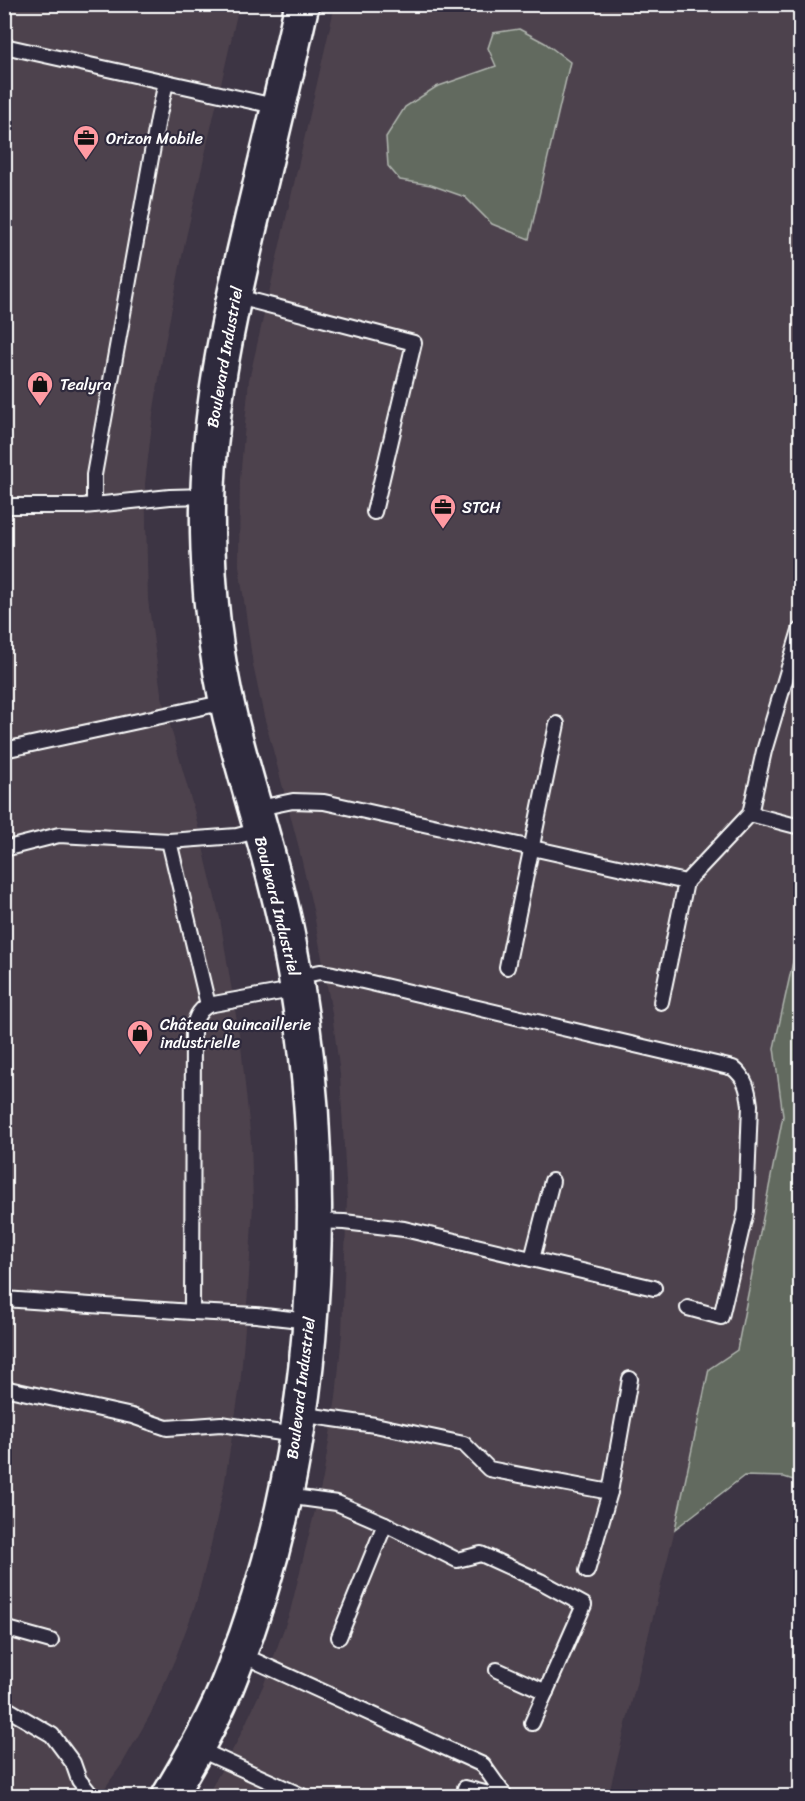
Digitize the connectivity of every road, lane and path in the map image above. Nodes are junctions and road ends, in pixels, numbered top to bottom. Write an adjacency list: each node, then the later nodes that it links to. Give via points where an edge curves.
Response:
1 (302, 4): 4 (street, Boulevard Industriel)
2 (4, 46): 3 (lane)
3 (166, 82): 4 (lane); 7 (lane, via 94,475)
4 (279, 107): 5 (street, Boulevard Industriel)
5 (234, 296): 6 (street, Boulevard Industriel, via 216,393); 9 (lane, via 414,343)
6 (208, 496): 7 (lane); 11 (street, Boulevard Industriel, via 210,588)
7 (94, 505): 8 (lane)
8 (4, 506)
9 (374, 512)
10 (801, 630): 14 (lane, via 764,751)
11 (226, 702): 13 (lane); 15 (street, Boulevard Industriel)
12 (557, 724): 18 (lane)
13 (4, 750)
14 (750, 814): 16 (lane); 20 (lane)
15 (257, 819): 17 (lane, via 237,836); 18 (lane, via 292,801 324,802); 22 (street, Boulevard Industriel)
16 (801, 827)
17 (169, 841): 19 (lane, via 59,835); 24 (lane)
18 (531, 847): 20 (lane); 21 (lane)
19 (4, 849)
20 (686, 882): 23 (lane)
21 (507, 967)
22 (296, 983): 24 (lane); 26 (street, Boulevard Industriel, via 312,1117); 30 (lane, via 320,972 333,974 733,1068 741,1074 750,1105 746,1211 721,1317)
23 (661, 1002)
24 (208, 1005): 31 (lane, via 195,1018 193,1030)
25 (552, 1181): 27 (lane)
26 (314, 1221): 27 (lane, via 404,1229); 32 (street, Boulevard Industriel)
27 (532, 1260): 28 (lane)
28 (654, 1288)
29 (4, 1299): 31 (lane)
30 (688, 1308)
31 (192, 1312): 32 (lane)
32 (309, 1321): 35 (street, Boulevard Industriel)
33 (630, 1379): 36 (lane)
34 (4, 1388): 35 (lane, via 132,1416 167,1428)
35 (297, 1425): 36 (lane, via 375,1425 464,1444 489,1469); 37 (street, Boulevard Industriel)
36 (610, 1492): 39 (lane)
37 (284, 1496): 38 (lane, via 337,1503); 43 (street, Boulevard Industriel, via 259,1598)
38 (385, 1524): 41 (lane); 45 (lane, via 457,1560 481,1554 584,1605)
39 (587, 1571)
40 (4, 1628): 42 (lane)
41 (339, 1637)
42 (51, 1641)
43 (240, 1654): 48 (street, Boulevard Industriel); 54 (lane, via 483,1765)
44 (497, 1670): 45 (lane)
45 (546, 1692): 47 (lane)
46 (4, 1707): 50 (lane, via 52,1735)
47 (532, 1723)
48 (196, 1748): 51 (street, Boulevard Industriel); 52 (lane)
49 (465, 1788): 53 (lane)
50 (92, 1797)
51 (169, 1797)
52 (302, 1797)
53 (497, 1797)
54 (505, 1797)

